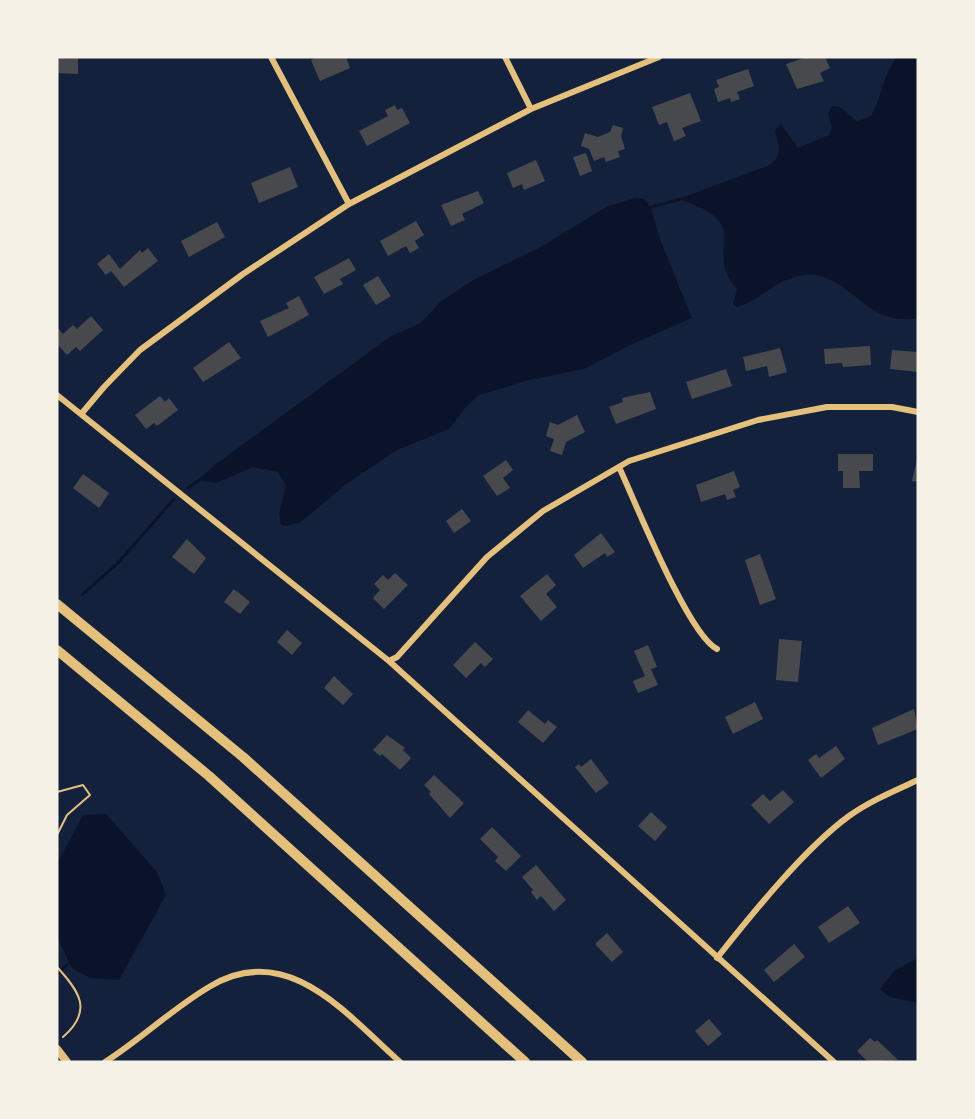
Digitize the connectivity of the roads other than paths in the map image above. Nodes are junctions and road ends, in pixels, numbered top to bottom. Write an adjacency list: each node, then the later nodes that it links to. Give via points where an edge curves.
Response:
1 (271, 57): 5 (street)
2 (505, 57): 4 (street)
3 (658, 57): 4 (street)
4 (531, 109): 5 (street)
5 (349, 204): 8 (street, via 243,274 140,350)
6 (57, 395): 8 (street)
7 (918, 412): 9 (street, via 892,407 827,407 758,420)
8 (82, 413): 13 (street)
9 (619, 467): 11 (street, via 684,606 709,645); 13 (street, via 543,511 487,557 397,657)
10 (57, 604): 21 (highway, via 243,758)
11 (717, 648)
12 (57, 650): 20 (highway, via 209,776)
13 (388, 662): 15 (street)
14 (918, 780): 15 (street, via 863,807 828,834)
15 (717, 958): 22 (street)
16 (57, 1049): 17 (street)
17 (67, 1062)
18 (105, 1062): 19 (street, via 207,987 237,975 263,972 291,976 320,992)
19 (400, 1062)
20 (525, 1062)
21 (582, 1062)
22 (834, 1062)

